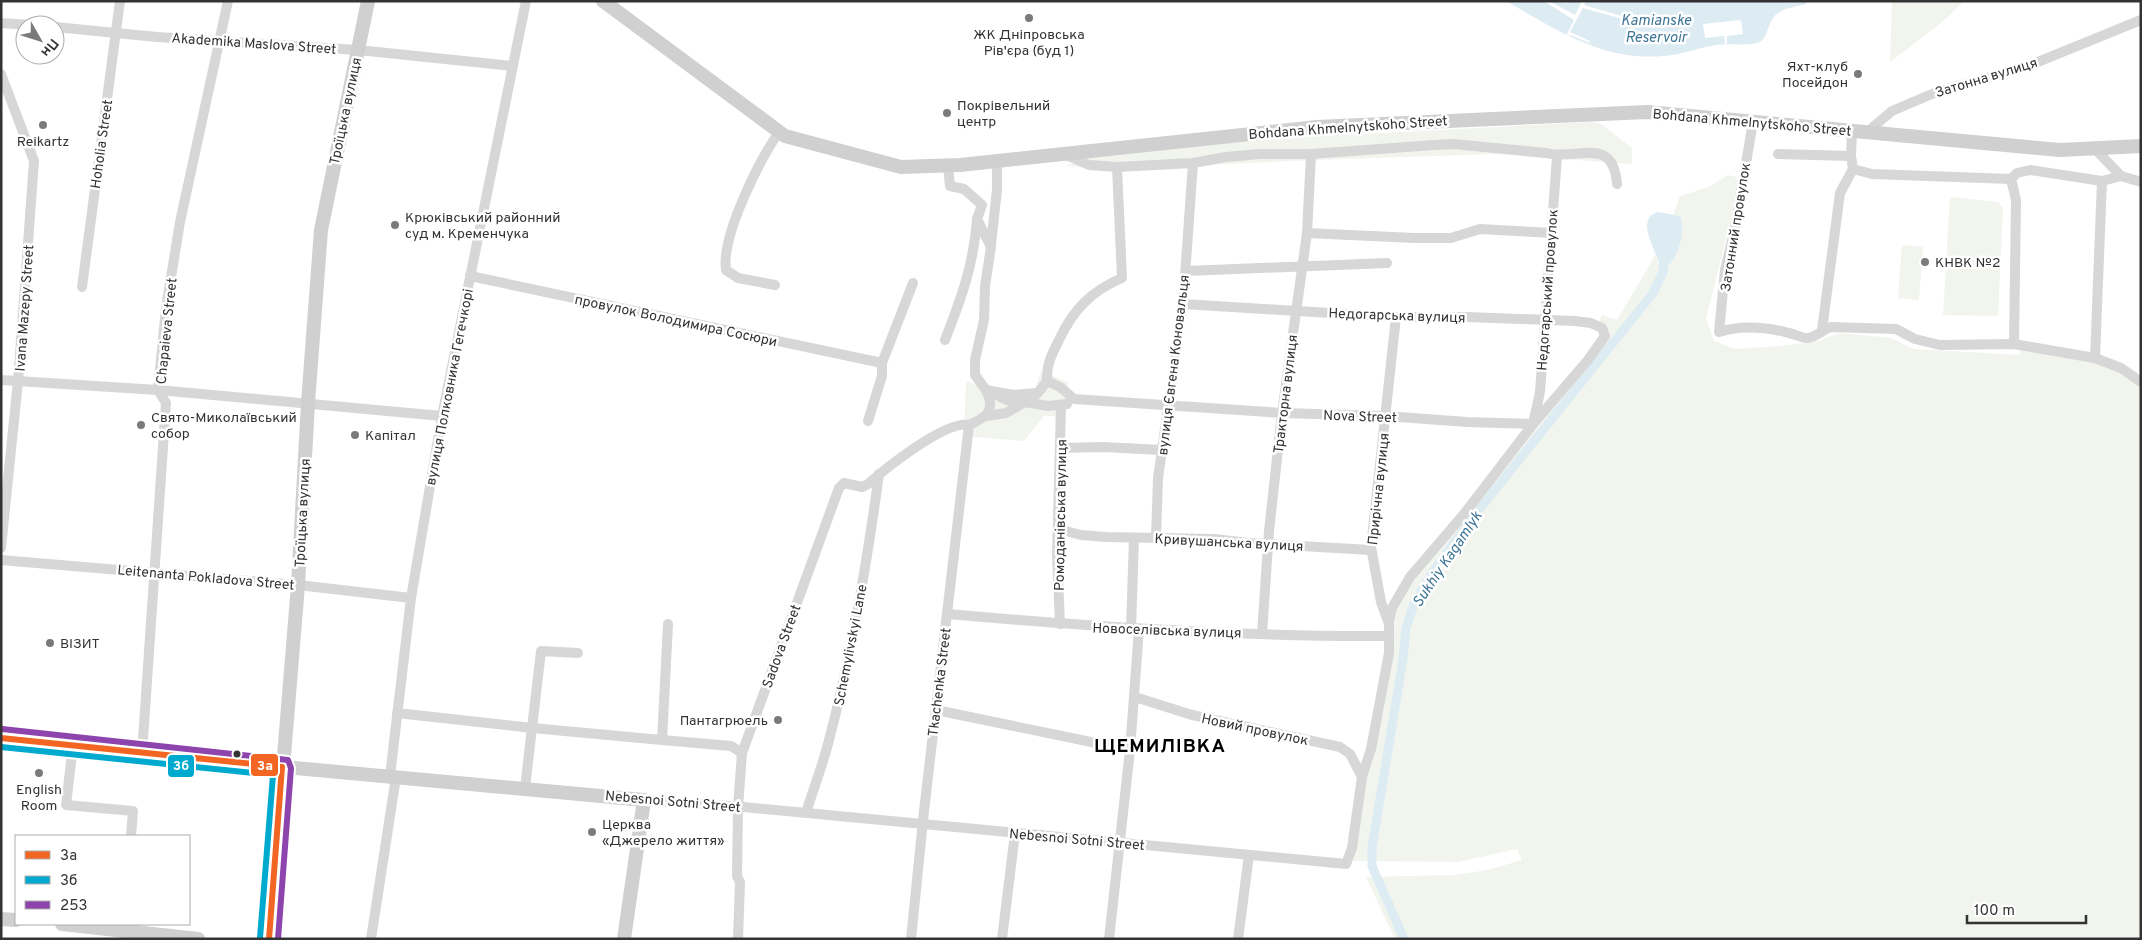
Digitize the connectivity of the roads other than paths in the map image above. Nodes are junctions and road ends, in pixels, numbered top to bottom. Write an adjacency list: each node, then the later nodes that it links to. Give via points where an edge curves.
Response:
1 (120, 1): 10 (street, Hoholia Street)
2 (228, 1): 11 (street, Chapaieva Street)
3 (368, 1): 12 (main road, Троїцька вулиця)
4 (526, 1): 13 (street, вулиця Полковника Гегечкорі)
5 (603, 1): 16 (main road, Bohdana Khmelnytskoho Street)
6 (2141, 20): 17 (street, Затонна вулиця, via 2022,68 1939,91 1892,110)
7 (1, 23): 8 (street)
8 (15, 24)
9 (65, 28): 10 (street, Akademika Maslova Street)
10 (116, 32): 11 (street, Akademika Maslova Street); 47 (street, Hoholia Street)
11 (220, 40): 12 (street, Akademika Maslova Street); 61 (street, Chapaieva Street, via 180,222 166,308)
12 (358, 50): 13 (street, Akademika Maslova Street); 66 (main road, Троїцька вулиця, via 322,230)
13 (513, 66): 44 (street, вулиця Полковника Гегечкорі)
14 (1, 74): 58 (street, Ivana Mazepy Street, via 34,161)
15 (1753, 122): 17 (main road, Bohdana Khmelnytskoho Street); 20 (main road, Bohdana Khmelnytskoho Street, via 1647,112 1317,126); 52 (street, Затонний провулок, via 1725,270 1719,332 1736,327 1754,328 1808,338)
16 (779, 132): 27 (main road, Bohdana Khmelnytskoho Street, via 901,167); 46 (street, via 751,181 727,245 725,260 726,270 738,278)
17 (1859, 132): 19 (main road, Bohdana Khmelnytskoho Street, via 2060,150); 24 (street)
18 (2141, 146): 19 (main road, Bohdana Khmelnytskoho Street)
19 (2094, 149): 30 (street)
20 (1063, 154): 25 (main road, Bohdana Khmelnytskoho Street); 28 (street, via 1089,165)
21 (1311, 154): 23 (street, via 1453,144); 26 (street, via 1260,154); 38 (street, Тракторна вулиця)
22 (1778, 154): 24 (street)
23 (1558, 156): 34 (street, via 1590,152 1603,155 1611,161); 39 (street, Недогарський провулок)
24 (1851, 156): 29 (street)
25 (997, 161): 27 (main road, Bohdana Khmelnytskoho Street); 36 (street)
26 (1193, 163): 28 (street); 43 (street, вулиця Євгена Коновальця)
27 (948, 166): 35 (street, via 950,186 964,189)
28 (1117, 167): 59 (street, via 1122,278 1107,284 1086,300 1069,319 1046,368)
29 (1853, 169): 31 (street, via 1872,174); 52 (street, via 1840,193)
30 (2121, 176): 32 (street); 33 (street)
31 (2011, 180): 32 (street, via 2017,173 2030,170); 54 (street, via 2016,200)
32 (2102, 181): 55 (street)
33 (2141, 182)
34 (1617, 184)
35 (982, 205): 36 (street); 37 (street)
36 (994, 217): 40 (street)
37 (977, 219): 40 (street); 53 (street, via 972,265)
38 (1307, 233): 39 (street, via 1451,238 1480,230); 42 (street, Тракторна вулиця)
39 (1552, 233): 51 (street, Недогарський провулок)
40 (991, 247): 62 (street, via 984,320 975,360 975,375)
41 (1388, 263): 42 (street)
42 (1302, 268): 43 (street); 49 (street, Тракторна вулиця)
43 (1186, 271): 48 (street, вулиця Євгена Коновальця)
44 (470, 276): 56 (street, провулок Володимира Сосюри); 70 (street, вулиця Полковника Гегечкорі)
45 (913, 283): 56 (street)
46 (775, 285)
47 (82, 287)
48 (1183, 304): 49 (street, Недогарська вулиця); 68 (street, вулиця Євгена Коновальця)
49 (1296, 312): 50 (street, Недогарська вулиця); 69 (street, Тракторна вулиця)
50 (1396, 317): 51 (street, Недогарська вулиця); 72 (street, Прирічна вулиця)
51 (1545, 321): 74 (street, Недогарський провулок, via 1539,400); 74 (street, Недогарська вулиця, via 1591,323 1602,328 1605,336)
52 (1822, 330): 54 (street, via 1831,327 1896,329 1915,340 1940,345)
53 (945, 340)
54 (2014, 344): 55 (street)
55 (2095, 358): 60 (street, via 2121,368)
56 (882, 364): 73 (street, via 882,376)
57 (1, 380): 58 (street)
58 (18, 381): 61 (street); 83 (street, Ivana Mazepy Street)
59 (1047, 381): 63 (street); 64 (street)
60 (2141, 382)
61 (158, 390): 66 (street); 86 (street, Chapaieva Street, via 166,403)
62 (986, 390): 63 (street, via 1013,395); 65 (street, via 1007,400); 71 (street, via 990,404)
63 (1038, 393): 65 (street)
64 (1074, 399): 67 (street); 68 (street, Nova Street)
65 (1025, 402): 67 (street); 71 (street, via 1006,413)
66 (308, 403): 70 (street); 87 (main road, Троїцька вулиця)
67 (1061, 406): 76 (street, Ромоданівська вулиця)
68 (1168, 406): 69 (street, Nova Street); 77 (street, вулиця Євгена Коновальця)
69 (1282, 413): 72 (street, Nova Street); 82 (street, Тракторна вулиця)
70 (442, 416): 88 (street, вулиця Полковника Гегечкорі)
71 (986, 416): 75 (street)
72 (1385, 416): 74 (street, Nova Street); 84 (street, Прирічна вулиця)
73 (868, 421)
74 (1533, 424): 92 (street, via 1464,514 1410,577 1392,608)
75 (969, 426): 78 (street, via 962,424 931,438); 89 (street, Tkachenka Street)
76 (1060, 448): 77 (street); 79 (street, Ромоданівська вулиця)
77 (1162, 450): 80 (street, вулиця Євгена Коновальця)
78 (879, 474): 105 (street, Sadova Street, via 862,487 844,483 839,488); 113 (street, Schemylivskyi Lane, via 860,595 837,709)
79 (1058, 529): 81 (street, Кривушанська вулиця, via 1081,535); 91 (street, Ромоданівська вулиця)
80 (1156, 537): 81 (street, Кривушанська вулиця); 82 (street, Кривушанська вулиця)
81 (1134, 538): 93 (street)
82 (1268, 544): 84 (street, Кривушанська вулиця); 94 (street, Тракторна вулиця)
83 (1, 548)
84 (1371, 550): 92 (street, Прирічна вулиця, via 1381,602)
85 (1, 560): 86 (street, Leitenanta Pokladova Street)
86 (156, 574): 87 (street, Leitenanta Pokladova Street); 106 (street, Chapaieva Street)
87 (298, 585): 88 (street, Leitenanta Pokladova Street); 107 (main road, Троїцька вулиця)
88 (411, 598): 99 (street, вулиця Полковника Гегечкорі)
89 (948, 614): 91 (street, Новоселівська вулиця); 98 (street, Tkachenka Street)
90 (668, 624): 102 (street)
91 (1060, 624): 93 (street, Новоселівська вулиця)
92 (1389, 624): 95 (street, Прирічна вулиця)
93 (1135, 629): 94 (street, Новоселівська вулиця); 97 (street)
94 (1262, 634): 95 (street, Новоселівська вулиця)
95 (1388, 636): 109 (street, Прирічна вулиця, via 1389,653 1371,749)
96 (578, 653): 100 (street, via 541,651)
97 (1134, 697): 104 (street); 109 (street, Новий провулок, via 1192,715 1340,747 1350,754)
98 (936, 710): 104 (street); 114 (street, Tkachenka Street)
99 (397, 713): 100 (street); 108 (street, вулиця Полковника Гегечкорі)
100 (532, 728): 102 (street); 110 (street)
101 (1, 738): 103 (main road, Nebesnoi Sotni Street)
102 (662, 740): 105 (street, via 731,746)
103 (73, 745): 106 (main road, Nebesnoi Sotni Street); 116 (street, via 66,805 133,811)
104 (1130, 750): 117 (street)
105 (742, 753): 112 (street, Sadova Street)
106 (142, 754): 107 (main road, Nebesnoi Sotni Street)
107 (282, 767): 108 (main road, Nebesnoi Sotni Street); 125 (main road, Троїцька вулиця)
108 (393, 777): 110 (main road, Nebesnoi Sotni Street); 126 (street, вулиця Полковника Гегечкорі)
109 (1362, 777): 119 (street, Прирічна вулиця, via 1352,848)
110 (525, 788): 111 (main road, Nebesnoi Sotni Street)
111 (644, 800): 112 (street, Nebesnoi Sotni Street); 127 (main road)
112 (738, 806): 113 (street, Nebesnoi Sotni Street); 128 (street, Sadova Street)
113 (806, 813): 114 (street, Nebesnoi Sotni Street)
114 (923, 825): 115 (street, Nebesnoi Sotni Street); 129 (street, Tkachenka Street)
115 (1014, 833): 117 (street, Nebesnoi Sotni Street); 130 (street)
116 (131, 835)
117 (1120, 843): 118 (street, Nebesnoi Sotni Street); 131 (street)
118 (1249, 855): 119 (street, Nebesnoi Sotni Street); 132 (street)
119 (1346, 864)
120 (1, 919): 121 (main road)
121 (15, 920)
122 (71, 925): 123 (main road)
123 (126, 931): 124 (main road)
124 (198, 939)
125 (269, 939)
126 (370, 939)
127 (624, 939)
128 (738, 939)
129 (911, 939)
130 (1002, 939)
131 (1109, 939)
132 (1238, 939)

